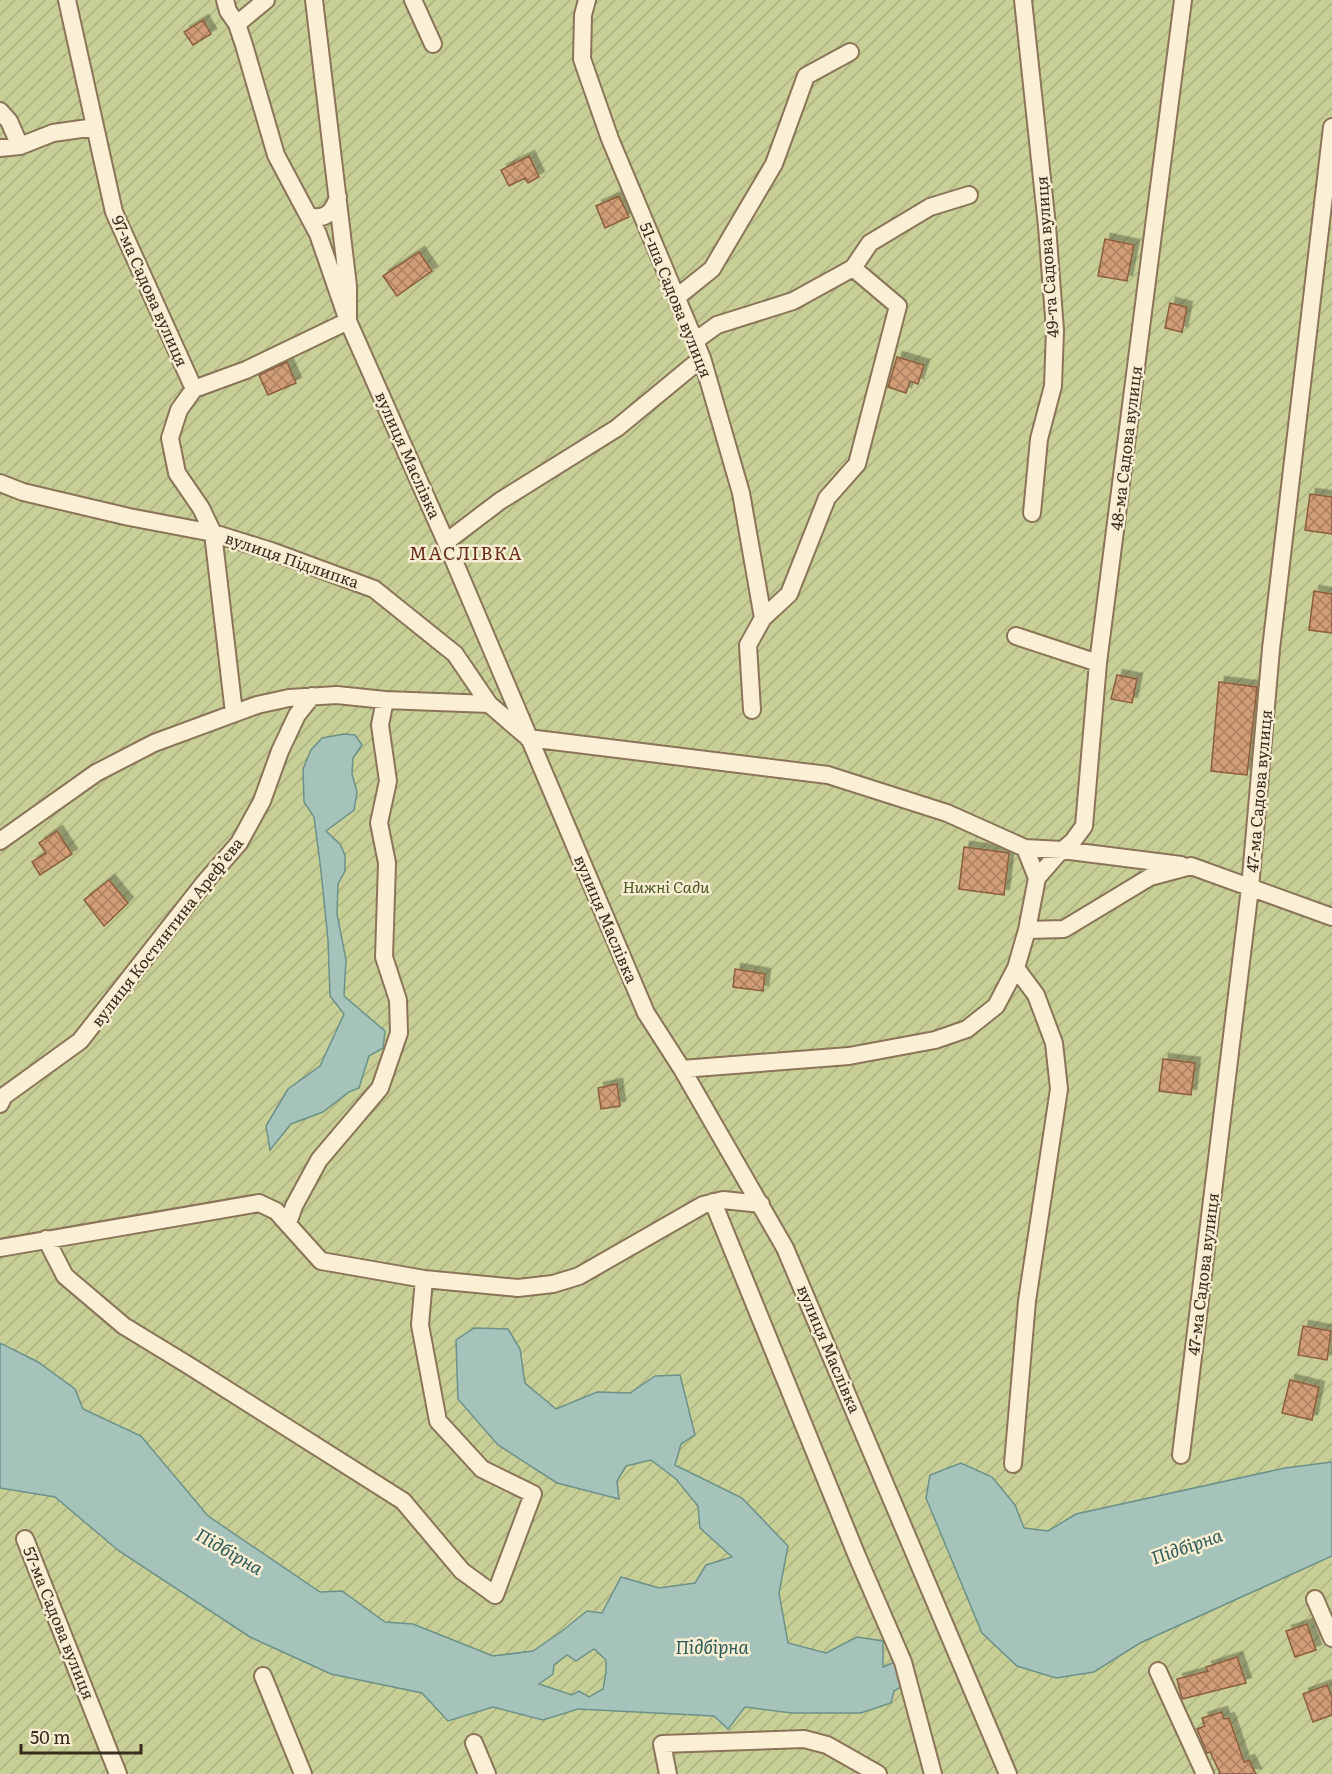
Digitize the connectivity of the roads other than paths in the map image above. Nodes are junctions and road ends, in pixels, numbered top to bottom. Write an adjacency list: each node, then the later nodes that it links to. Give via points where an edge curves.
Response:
1 (67, 0): 14 (street, 97-ма Садова вулиця)
2 (225, 0): 9 (street, вулиця Маслівка)
3 (266, 0): 9 (street)
4 (314, 0): 18 (street)
5 (413, 0): 10 (street)
6 (586, 0): 21 (street, 51-ша Садова вулиця, via 582,59 610,139)
7 (1023, 0): 27 (street, 49-та Садова вулиця, via 1055,330 1053,386 1039,439)
8 (1183, 0): 32 (street, 48-ма Садова вулиця)
9 (237, 24): 19 (street, вулиця Маслівка, via 276,155)
10 (433, 44)
11 (850, 52): 21 (street, via 806,76 774,164 712,268)
12 (0, 111): 15 (street)
13 (1332, 127): 44 (street, 47-ма Садова вулиця, via 1271,649)
14 (95, 128): 15 (street, via 53,133); 25 (street, 97-ма Садова вулиця, via 114,212)
15 (20, 146): 16 (street)
16 (0, 148)
17 (969, 195): 20 (street, via 930,207 870,243)
18 (338, 197): 19 (street, via 326,216); 22 (street)
19 (309, 216): 22 (street, вулиця Маслівка)
20 (853, 268): 23 (street, via 793,301 717,325); 30 (street, via 898,306 856,464 827,498 789,594)
21 (677, 297): 23 (street, 51-ша Садова вулиця)
22 (348, 321): 25 (street, via 246,370); 29 (street, вулиця Маслівка)
23 (695, 341): 24 (street, 51-ша Садова вулиця)
24 (702, 358): 29 (street, via 617,428 500,501); 30 (street, 51-ша Садова вулиця, via 741,493)
25 (194, 389): 28 (street, via 170,438 177,473)
26 (0, 483): 28 (street, вулиця Підлипка, via 129,517)
27 (1032, 513)
28 (213, 533): 35 (street, вулиця Підлипка, via 374,589 455,654); 37 (street)
29 (446, 542): 38 (street, вулиця Маслівка)
30 (763, 618): 36 (street, via 748,645)
31 (1016, 636): 32 (street)
32 (1098, 663): 41 (street, 48-ма Садова вулиця, via 1084,825)
33 (312, 696): 34 (street, via 337,694); 37 (street); 49 (street, вулиця Костянтина Арефʼєва, via 297,715 262,801 239,843 80,1041 4,1096)
34 (386, 700): 35 (street); 52 (street, via 380,724 388,781 379,823 387,863 384,957 398,1000 399,1033 380,1088 319,1160)
35 (489, 704): 38 (street, вулиця Підлипка)
36 (752, 710)
37 (234, 713): 39 (street, via 154,743 96,772)
38 (528, 738): 40 (street, via 828,775 947,813); 48 (street, вулиця Маслівка, via 646,1013)
39 (0, 841)
40 (1024, 848): 41 (street); 43 (street)
41 (1062, 850): 42 (street); 43 (street, 48-ма Садова вулиця)
42 (1191, 866): 44 (street); 46 (street, via 1150,877 1065,929)
43 (1037, 878): 46 (street)
44 (1250, 888): 45 (street); 56 (street, 47-ма Садова вулиця)
45 (1332, 917)
46 (1028, 930): 47 (street)
47 (1016, 968): 48 (street, via 996,1006 967,1029 935,1040 849,1056); 57 (street, via 1036,995 1054,1042 1059,1089 1027,1301)
48 (682, 1069): 51 (street, вулиця Маслівка)
49 (0, 1104)
50 (712, 1202): 51 (street); 55 (street, via 579,1276 553,1284 518,1288); 69 (street, via 903,1662)
51 (761, 1204): 70 (street, вулиця Маслівка, via 810,1305)
52 (288, 1223): 53 (street, via 276,1211 259,1203); 55 (street, via 321,1262)
53 (46, 1239): 54 (street); 55 (street, via 64,1276 124,1326 404,1501 462,1571 495,1595 533,1494 482,1468 438,1421 420,1325)
54 (0, 1248)
55 (424, 1279)
56 (1181, 1455)
57 (1013, 1464)
58 (26, 1539): 64 (street, 57-ма Садова вулиця)
59 (1315, 1599): 60 (street)
60 (1332, 1638)
61 (1158, 1671): 71 (street)
62 (263, 1676): 65 (street)
63 (474, 1743): 66 (street)
64 (118, 1774)
65 (303, 1774)
66 (487, 1774)
67 (668, 1774): 68 (street, via 662,1744 804,1739 827,1745)
68 (878, 1774)
69 (933, 1774)
70 (1008, 1774)
71 (1204, 1774)

